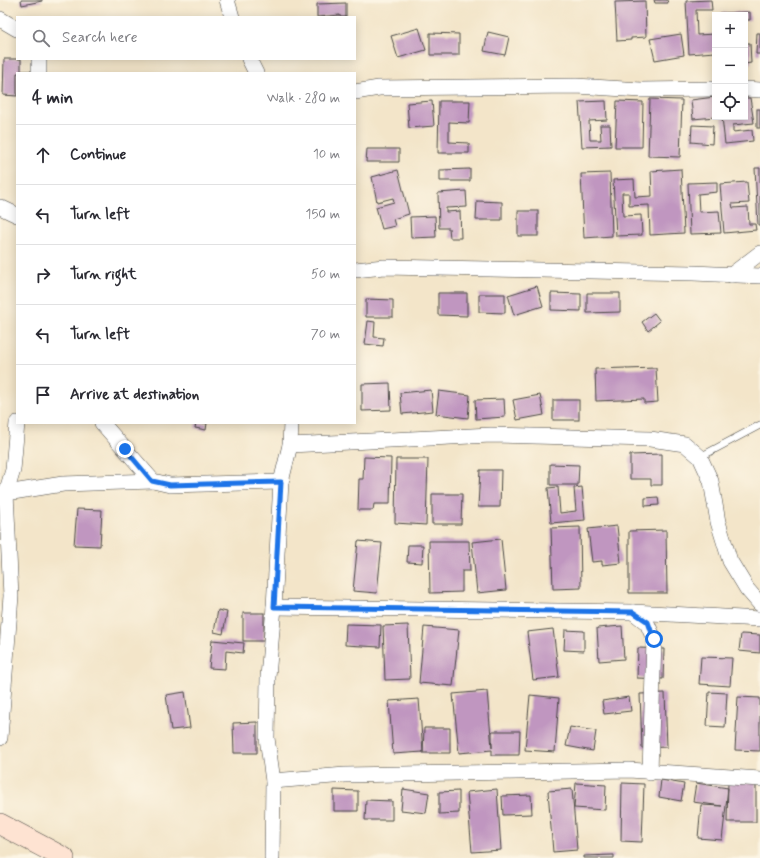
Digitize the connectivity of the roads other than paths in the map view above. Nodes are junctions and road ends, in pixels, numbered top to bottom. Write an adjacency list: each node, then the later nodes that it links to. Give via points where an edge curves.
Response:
1 (0, 20): 2 (street)
2 (16, 28)
3 (39, 60): 5 (street)
4 (250, 60): 6 (street)
5 (39, 72)
6 (256, 72)
7 (712, 89): 10 (street, via 641,90 576,86 380,88)
8 (748, 89): 9 (street)
9 (760, 90)
10 (356, 92)
11 (0, 207): 12 (street)
12 (16, 215)
13 (760, 253): 15 (street)
14 (356, 270): 15 (street, via 384,267)
15 (731, 275): 16 (street)
16 (760, 276)
17 (17, 424): 25 (street, via 13,470)
18 (103, 424): 23 (street)
19 (291, 424): 21 (street)
20 (760, 425): 22 (lane)
21 (290, 445): 22 (street, via 491,435 650,439 685,444); 24 (street)
22 (700, 457): 26 (street, via 710,481 718,522 730,561 747,589)
23 (152, 481): 24 (street, via 170,485); 25 (street, via 63,484)
24 (281, 482): 27 (street)
25 (3, 494): 30 (street, via 11,596)
26 (760, 604)
27 (274, 607): 28 (street); 33 (street, via 267,738)
28 (633, 612): 29 (street); 31 (street, via 648,622 654,639)
29 (760, 619)
30 (0, 738)
31 (650, 773): 32 (street); 33 (street, via 629,770 353,775)
32 (760, 779)
33 (273, 782): 36 (street)
34 (0, 824): 35 (street)
35 (64, 858)
36 (272, 858)

